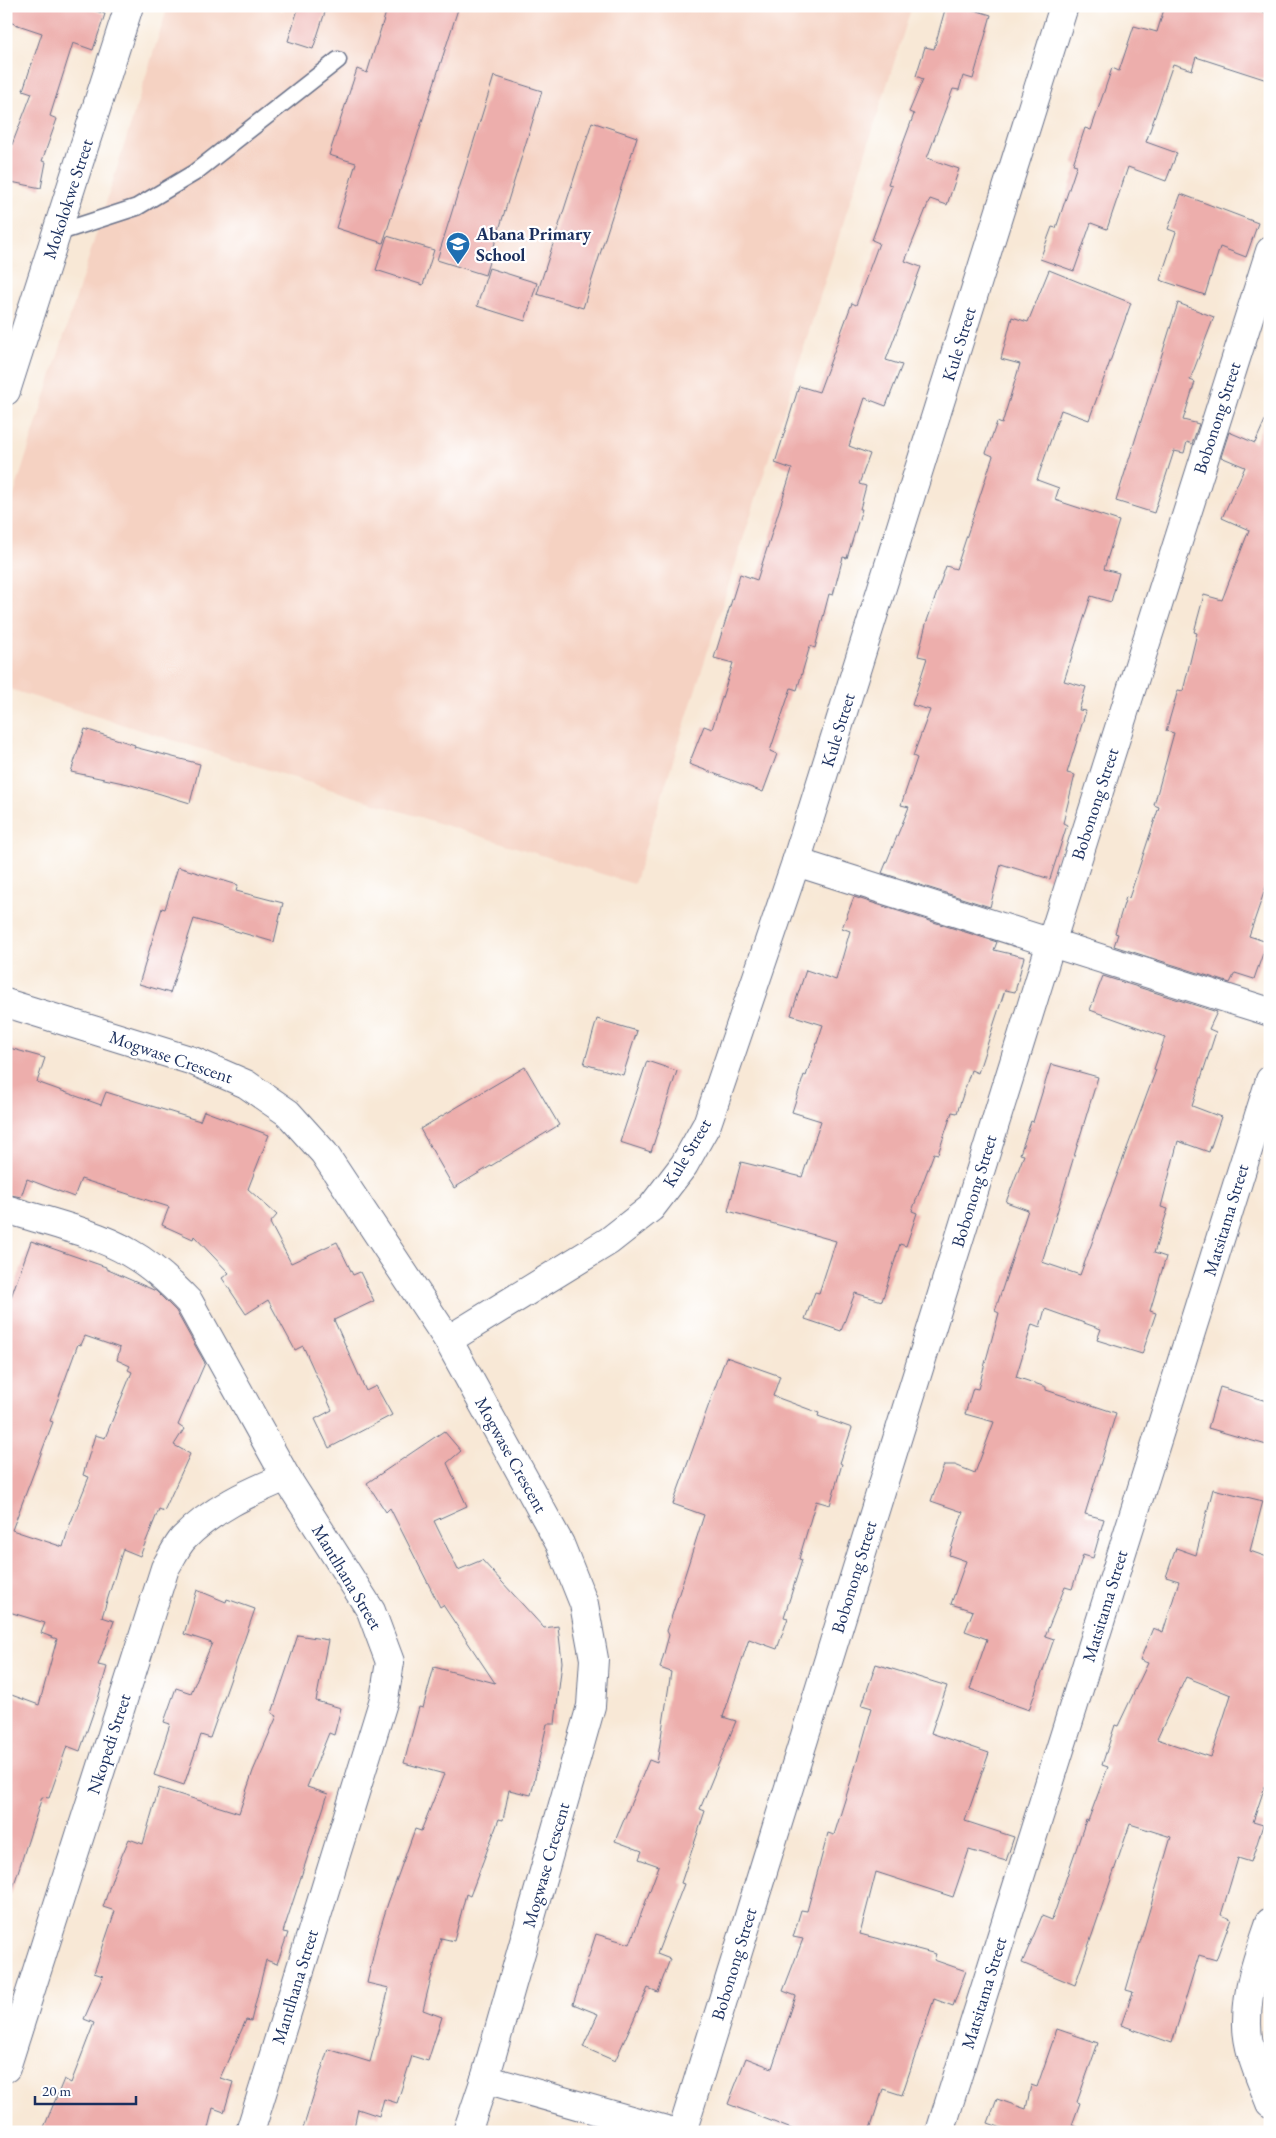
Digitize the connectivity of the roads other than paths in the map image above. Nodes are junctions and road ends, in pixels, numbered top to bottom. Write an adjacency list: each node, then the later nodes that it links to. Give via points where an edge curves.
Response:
1 (128, 6): 4 (street, Mokolokwe Street)
2 (1064, 6): 7 (street, Kule Street)
3 (338, 60): 4 (lane, via 194,173 137,207)
4 (57, 233): 6 (street, Mokolokwe Street)
5 (1270, 251): 8 (street, Bobonong Street)
6 (6, 391)
7 (796, 862): 8 (street); 13 (street, Kule Street, via 707,1124 684,1164 651,1208 609,1241)
8 (1050, 943): 10 (street); 22 (street, Bobonong Street)
9 (6, 1004): 13 (street, Mogwase Crescent, via 193,1061 246,1084 288,1113 324,1153)
10 (1270, 1012)
11 (1270, 1080): 23 (street, Matsitama Street)
12 (6, 1209): 14 (street, Mantlhana Street, via 105,1241 129,1252 169,1280 189,1302)
13 (448, 1340): 17 (street, Mogwase Crescent, via 560,1544 584,1604 594,1659 591,1706)
14 (286, 1477): 16 (street, Nkopedi Street, via 244,1494 213,1513 182,1540 165,1568); 19 (street, Mantlhana Street, via 371,1611 390,1662 384,1700)
15 (1270, 1922): 18 (street, via 1251,1980 1247,2022 1254,2063)
16 (6, 2068)
17 (485, 2079): 20 (street, Mogwase Crescent); 21 (street)
18 (1270, 2103)
19 (250, 2132)
20 (467, 2132)
21 (673, 2132)
22 (682, 2132)
23 (940, 2132)

